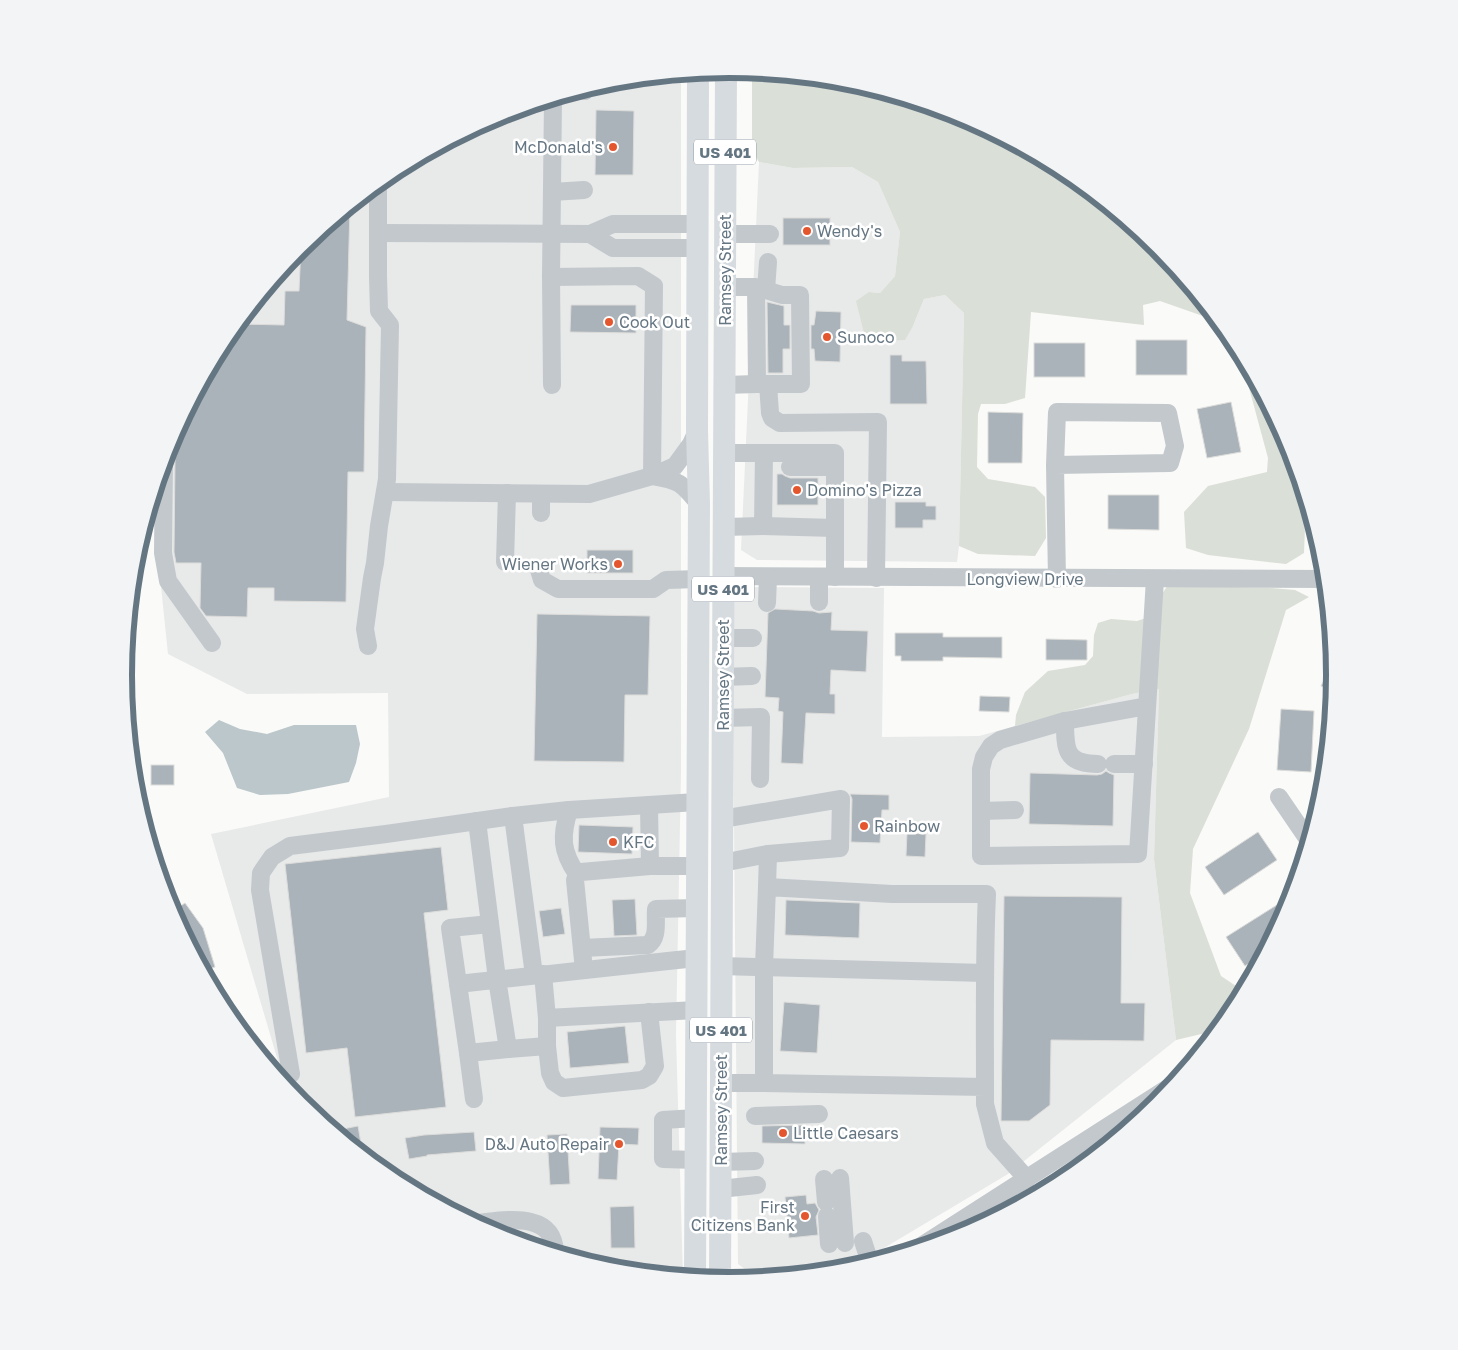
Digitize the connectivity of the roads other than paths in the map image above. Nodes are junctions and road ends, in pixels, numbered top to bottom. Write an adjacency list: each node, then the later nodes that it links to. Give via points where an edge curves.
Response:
1 (726, 78): 11 (main road, Ramsey Street / US 401)
2 (698, 79): 7 (main road, Ramsey Street / US 401)
3 (553, 104): 6 (street)
4 (584, 190): 6 (street)
5 (378, 192): 8 (street)
6 (552, 192): 9 (street)
7 (698, 224): 10 (street, via 613,224); 11 (main road); 13 (main road, Ramsey Street / US 401)
8 (378, 233): 9 (street); 28 (street, via 380,311 390,325 388,479)
9 (552, 234): 10 (street); 15 (street)
10 (590, 234): 13 (street, via 613,248)
11 (725, 234): 12 (street); 13 (main road); 16 (main road, Ramsey Street / US 401)
12 (770, 234)
13 (698, 248): 21 (main road, Ramsey Street / US 401)
14 (768, 262): 17 (street)
15 (551, 277): 19 (street); 26 (street, via 638,276 654,286)
16 (725, 287): 17 (street); 20 (main road, Ramsey Street / US 401)
17 (761, 289): 18 (street); 18 (street, via 782,295 800,295 801,384)
18 (763, 384): 20 (street); 41 (street, via 772,418 780,423 878,422)
19 (552, 385)
20 (724, 385): 22 (main road, Ramsey Street / US 401)
21 (697, 431): 26 (street, via 675,466); 31 (main road, Ramsey Street / US 401)
22 (724, 453): 23 (street); 34 (main road, Ramsey Street / US 401)
23 (776, 461): 24 (street); 24 (street, via 835,453); 33 (street)
24 (835, 463): 35 (street)
25 (1055, 465): 25 (street, via 1170,463 1175,446 1168,414 1056,412); 43 (street)
26 (652, 476): 30 (street, via 589,494); 31 (street, via 684,486)
27 (164, 481): 50 (street, via 163,552 168,581)
28 (385, 492): 29 (street); 51 (street, via 365,629)
29 (507, 493): 30 (street); 36 (street)
30 (541, 494): 32 (street)
31 (699, 504): 42 (main road, Ramsey Street / US 401)
32 (540, 512)
33 (764, 526): 34 (street); 35 (street)
34 (724, 527): 38 (main road, Ramsey Street / US 401)
35 (835, 528): 40 (street)
36 (505, 562)
37 (539, 570): 42 (street, via 542,580 558,589 653,589 666,580)
38 (723, 576): 39 (street, Longview Drive); 48 (main road, Ramsey Street / US 401)
39 (768, 577): 40 (street, Longview Drive); 47 (street)
40 (827, 577): 41 (street, Longview Drive); 46 (street)
41 (876, 578): 43 (street, Longview Drive)
42 (698, 579): 60 (main road, Ramsey Street / US 401)
43 (1057, 579): 44 (street, Longview Drive)
44 (1155, 579): 45 (street, Longview Drive); 54 (street)
45 (1318, 579)
46 (819, 602)
47 (767, 603)
48 (723, 638): 49 (street); 53 (main road, Ramsey Street / US 401)
49 (753, 638)
50 (212, 643)
51 (368, 646)
52 (752, 676): 53 (street)
53 (723, 677): 55 (main road, Ramsey Street / US 401)
54 (1147, 706): 56 (street); 57 (street)
55 (722, 718): 58 (street, via 762,717); 66 (main road, Ramsey Street / US 401)
56 (1066, 721): 57 (street, via 1065,743 1077,761 1087,764); 64 (street, via 1000,740 990,746 981,769)
57 (1144, 764): 64 (street, via 1138,854 981,856)
58 (760, 779)
59 (1279, 797): 68 (street)
60 (697, 802): 61 (street); 72 (main road, Ramsey Street / US 401)
61 (648, 806): 62 (street); 71 (street)
62 (569, 810): 65 (street); 73 (street, via 564,851)
63 (1015, 810): 64 (street)
64 (981, 811)
65 (513, 816): 67 (street); 83 (street)
66 (722, 819): 69 (street, via 841,799 840,848); 70 (main road, Ramsey Street / US 401)
67 (477, 821): 76 (street); 92 (street, via 290,846 272,857 261,873 260,890)
68 (1305, 835)
69 (768, 854): 70 (street); 74 (street)
70 (722, 863): 79 (main road, Ramsey Street / US 401)
71 (650, 866): 72 (street); 73 (street)
72 (697, 866): 75 (main road, Ramsey Street / US 401)
73 (577, 874): 77 (street)
74 (767, 887): 80 (street); 82 (street, via 892,894 987,894)
75 (696, 908): 77 (street, via 656,910 655,936 648,945); 78 (main road, Ramsey Street / US 401)
76 (490, 924): 84 (street); 85 (street, via 450,928)
77 (582, 948): 81 (street)
78 (697, 958): 81 (street); 86 (main road, Ramsey Street / US 401)
79 (721, 966): 80 (street); 93 (main road, Ramsey Street / US 401)
80 (764, 967): 82 (street); 94 (street)
81 (584, 970): 83 (street)
82 (985, 974): 95 (street)
83 (539, 975): 84 (street); 88 (street)
84 (497, 980): 85 (street); 90 (street)
85 (458, 984): 91 (street)
86 (696, 1010): 87 (street); 100 (main road, Ramsey Street / US 401)
87 (649, 1012): 88 (street); 89 (street, via 654,1066 649,1076 642,1080 563,1088 554,1082 550,1073)
88 (547, 1018): 89 (street)
89 (547, 1046): 90 (street)
90 (508, 1049): 91 (street)
91 (468, 1053): 96 (street)
92 (291, 1074)
93 (721, 1083): 94 (street); 103 (main road, Ramsey Street / US 401)
94 (764, 1083): 95 (street)
95 (985, 1087): 104 (street, via 985,1104 994,1143)
96 (474, 1099)
97 (1146, 1102): 104 (street)
98 (818, 1114): 99 (street)
99 (755, 1116)
100 (696, 1118): 101 (main road, Ramsey Street / US 401); 101 (street, via 663,1120 663,1158)
101 (696, 1160): 113 (main road, Ramsey Street / US 401)
102 (755, 1161): 103 (street)
103 (720, 1162): 106 (main road, Ramsey Street / US 401)
104 (1027, 1179): 108 (street)
105 (757, 1185): 106 (street)
106 (720, 1189): 114 (main road, Ramsey Street / US 401)
107 (488, 1222): 111 (street, via 516,1219 534,1222 546,1230)
108 (941, 1233)
109 (863, 1241): 112 (street)
110 (837, 1244): 110 (street, via 830,1209 832,1178)
111 (553, 1246)
112 (868, 1256)
113 (695, 1271)
114 (720, 1272)

